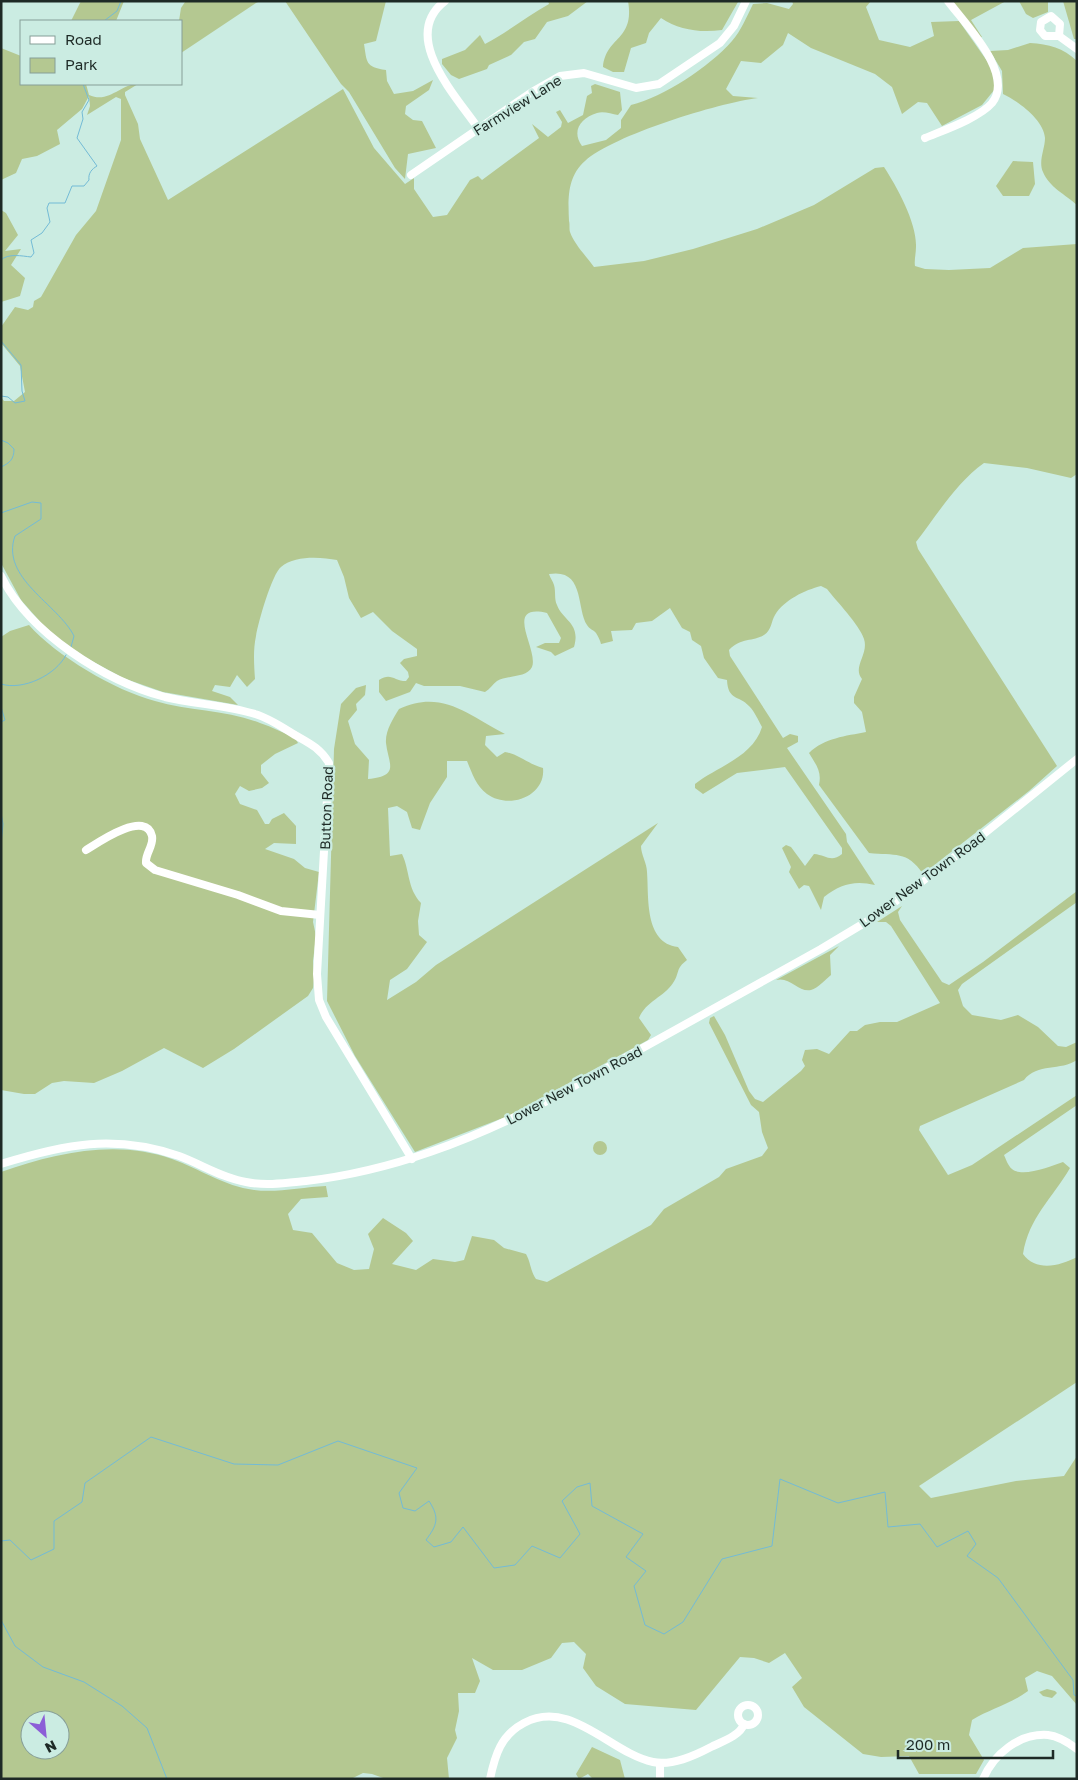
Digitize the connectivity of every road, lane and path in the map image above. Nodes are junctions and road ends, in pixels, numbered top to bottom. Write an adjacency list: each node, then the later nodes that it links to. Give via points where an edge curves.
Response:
1 (445, 1): 6 (street, via 436,9 429,23 427,46 437,68)
2 (746, 1): 6 (street, Farmview Lane, via 726,38 659,84 636,88 584,73 569,74 550,81)
3 (948, 1): 7 (street, via 992,62 999,78 999,88 992,103 980,112)
4 (1059, 36): 5 (street)
5 (1077, 49)
6 (478, 128): 8 (street, Farmview Lane)
7 (925, 138)
8 (410, 175)
9 (1, 576): 12 (street, Button Road, via 16,601 69,652 136,688 267,718 324,754 329,763)
10 (1077, 759): 13 (street, Lower New Town Road, via 909,892 844,936 526,1112)
11 (86, 850): 12 (street, via 113,834 140,826 151,833 152,843 146,863 155,870 281,910)
12 (320, 915): 13 (street, Button Road, via 319,1000 326,1017)
13 (412, 1159): 14 (street, Lower New Town Road, via 327,1178 276,1184 245,1182 218,1174 180,1156 120,1142 66,1147)
14 (1, 1164)
15 (744, 1724): 17 (street, via 740,1732 708,1749 687,1758)
16 (1077, 1749): 20 (street, via 1050,1735 1033,1736 998,1754)
17 (660, 1763): 18 (street, via 632,1755 578,1724 553,1716 532,1719 510,1733 497,1751); 19 (street)
18 (490, 1779)
19 (660, 1779)
20 (983, 1779)

